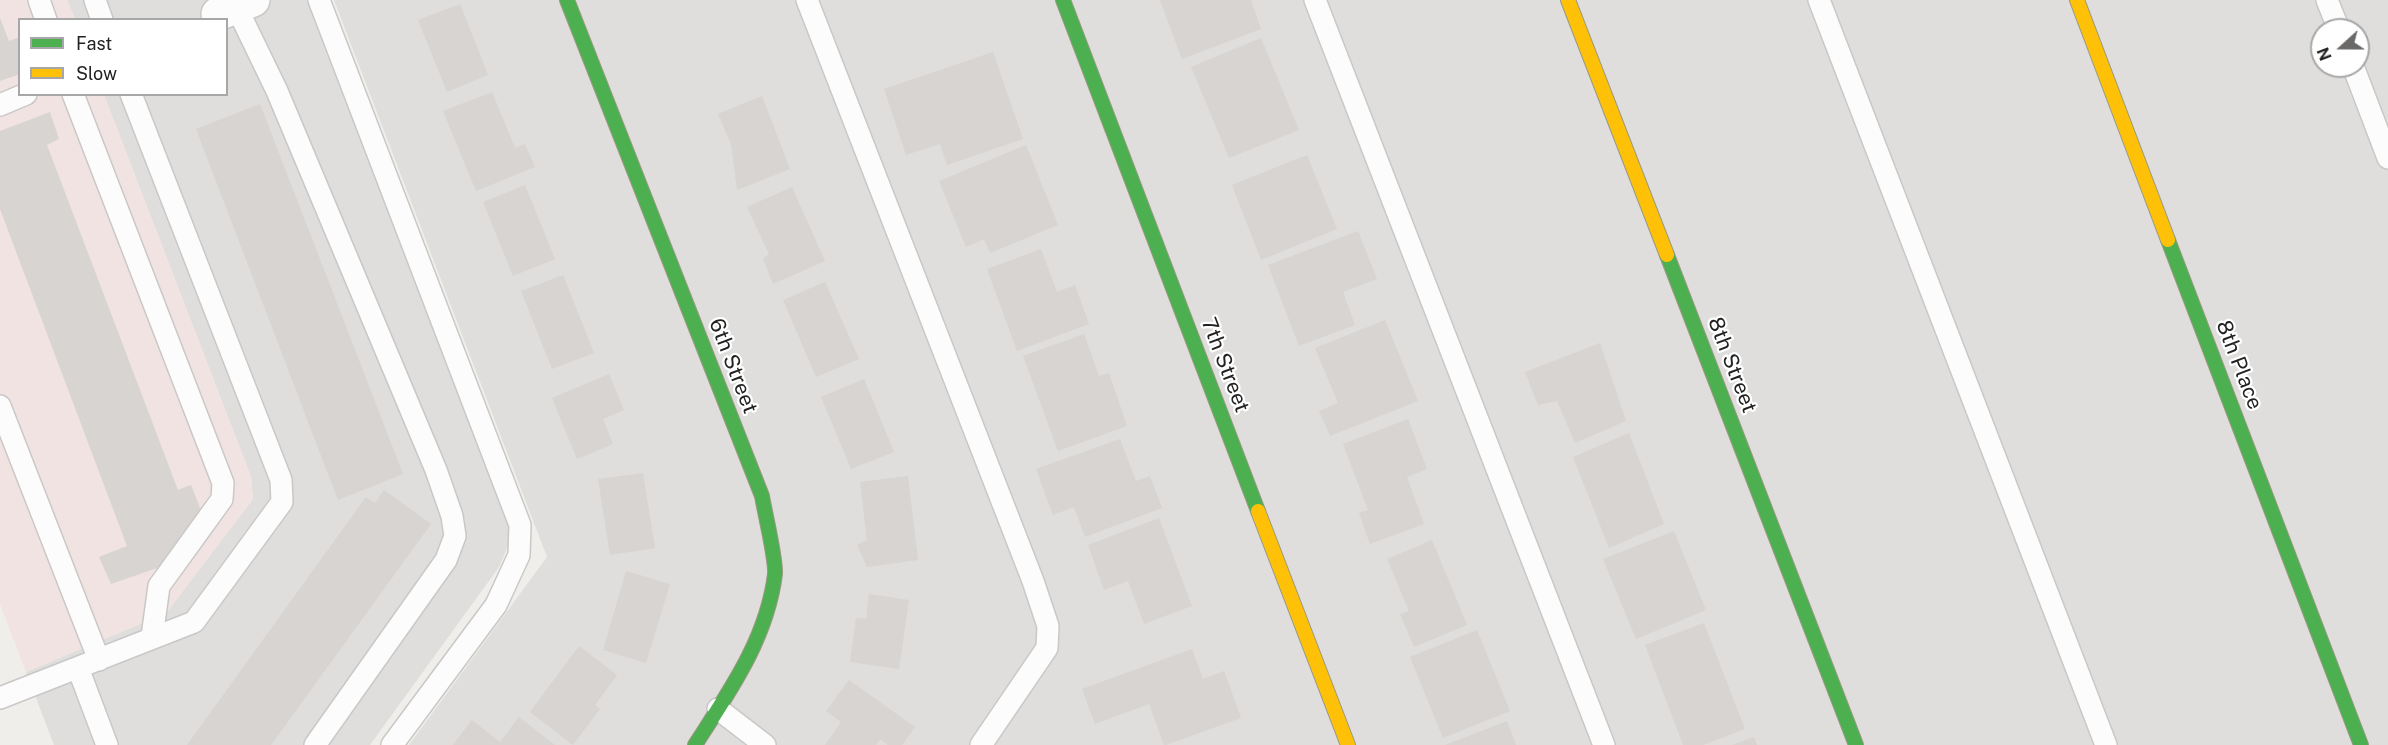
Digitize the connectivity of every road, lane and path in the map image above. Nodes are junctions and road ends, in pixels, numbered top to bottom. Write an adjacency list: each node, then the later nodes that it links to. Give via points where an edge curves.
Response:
1 (39, 0): 13 (lane)
2 (95, 0): 14 (lane)
3 (319, 0): 30 (lane, via 520,525 519,555 496,605)
4 (567, 0): 27 (street, 6th Street, via 762,496 775,572 761,632)
5 (807, 0): 33 (lane, via 1048,626 1047,648)
6 (1063, 0): 34 (street, 7th Street)
7 (1315, 0): 35 (lane)
8 (1568, 0): 36 (street, 8th Street)
9 (1819, 0): 37 (lane)
10 (2077, 0): 38 (street, 8th Place)
11 (2328, 0): 15 (lane)
12 (229, 8): 29 (lane, via 277,91 436,470 455,536 446,560)
13 (45, 18)
14 (101, 18)
15 (2335, 18)
16 (2358, 78): 21 (lane)
17 (22, 96): 20 (lane)
18 (74, 96): 23 (lane, via 224,483 222,499 159,586)
19 (132, 96): 23 (lane, via 281,480 282,502 194,622)
20 (0, 105)
21 (2388, 158)
22 (0, 406): 24 (lane)
23 (152, 637): 24 (lane)
24 (99, 660): 25 (lane)
25 (78, 668): 26 (lane); 28 (lane)
26 (0, 698)
27 (718, 710): 31 (street, 6th Street); 32 (lane)
28 (107, 745)
29 (315, 745)
30 (392, 745)
31 (695, 745)
32 (765, 745)
33 (981, 745)
34 (1348, 745)
35 (1604, 745)
36 (1856, 745)
37 (2106, 745)
38 (2361, 745)

